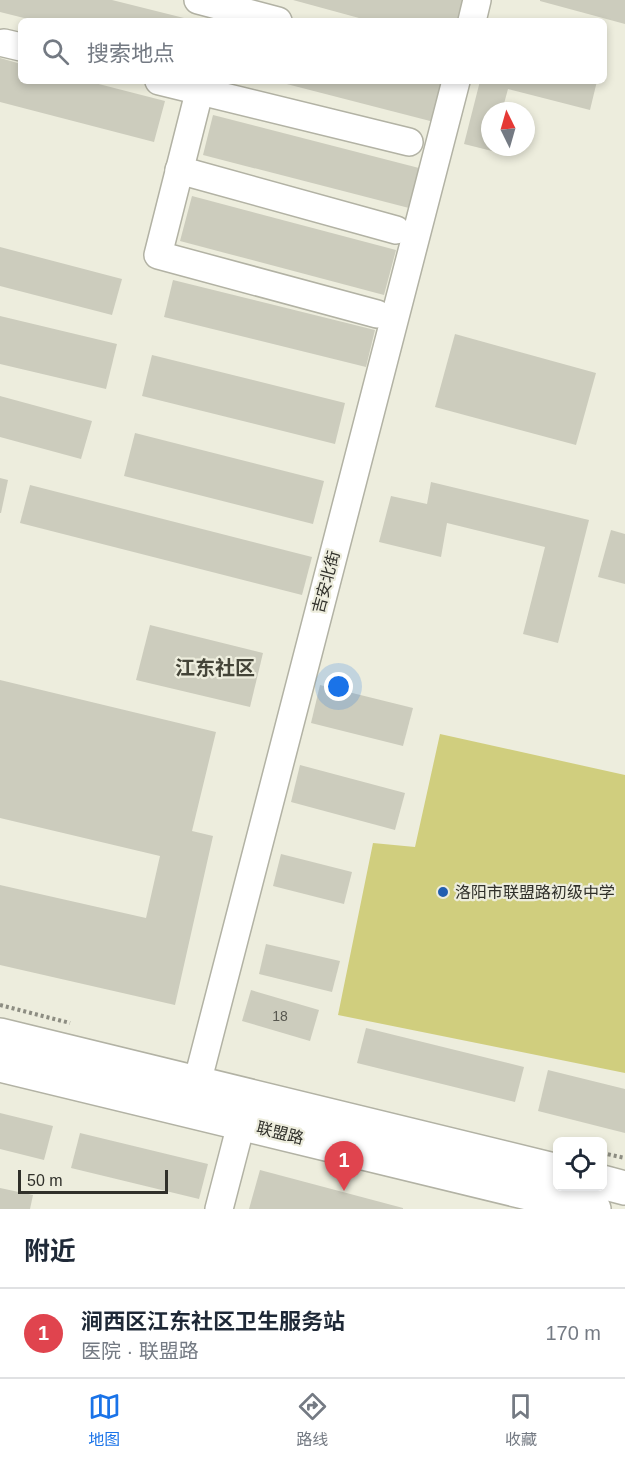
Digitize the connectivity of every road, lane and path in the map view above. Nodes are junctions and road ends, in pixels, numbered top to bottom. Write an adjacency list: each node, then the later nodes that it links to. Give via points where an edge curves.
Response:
1 (477, 0): 4 (street)
2 (215, 7): 3 (street)
3 (264, 18)
4 (473, 18)
5 (184, 84): 7 (street)
6 (455, 84): 14 (street, 吉安北街)
7 (200, 86): 8 (street); 9 (street)
8 (410, 142)
9 (179, 170): 10 (street); 11 (street, via 158,255)
10 (396, 230)
11 (376, 314)
12 (0, 1035): 14 (main road, 联盟路)
13 (0, 1065): 15 (main road, 联盟路)
14 (196, 1083): 18 (main road, 联盟路)
15 (239, 1123): 21 (street); 22 (main road, 联盟路)
16 (607, 1154): 17 (path)
17 (625, 1158)
18 (553, 1170)
19 (607, 1183): 20 (main road)
20 (625, 1188)
21 (219, 1209)
22 (594, 1209)

